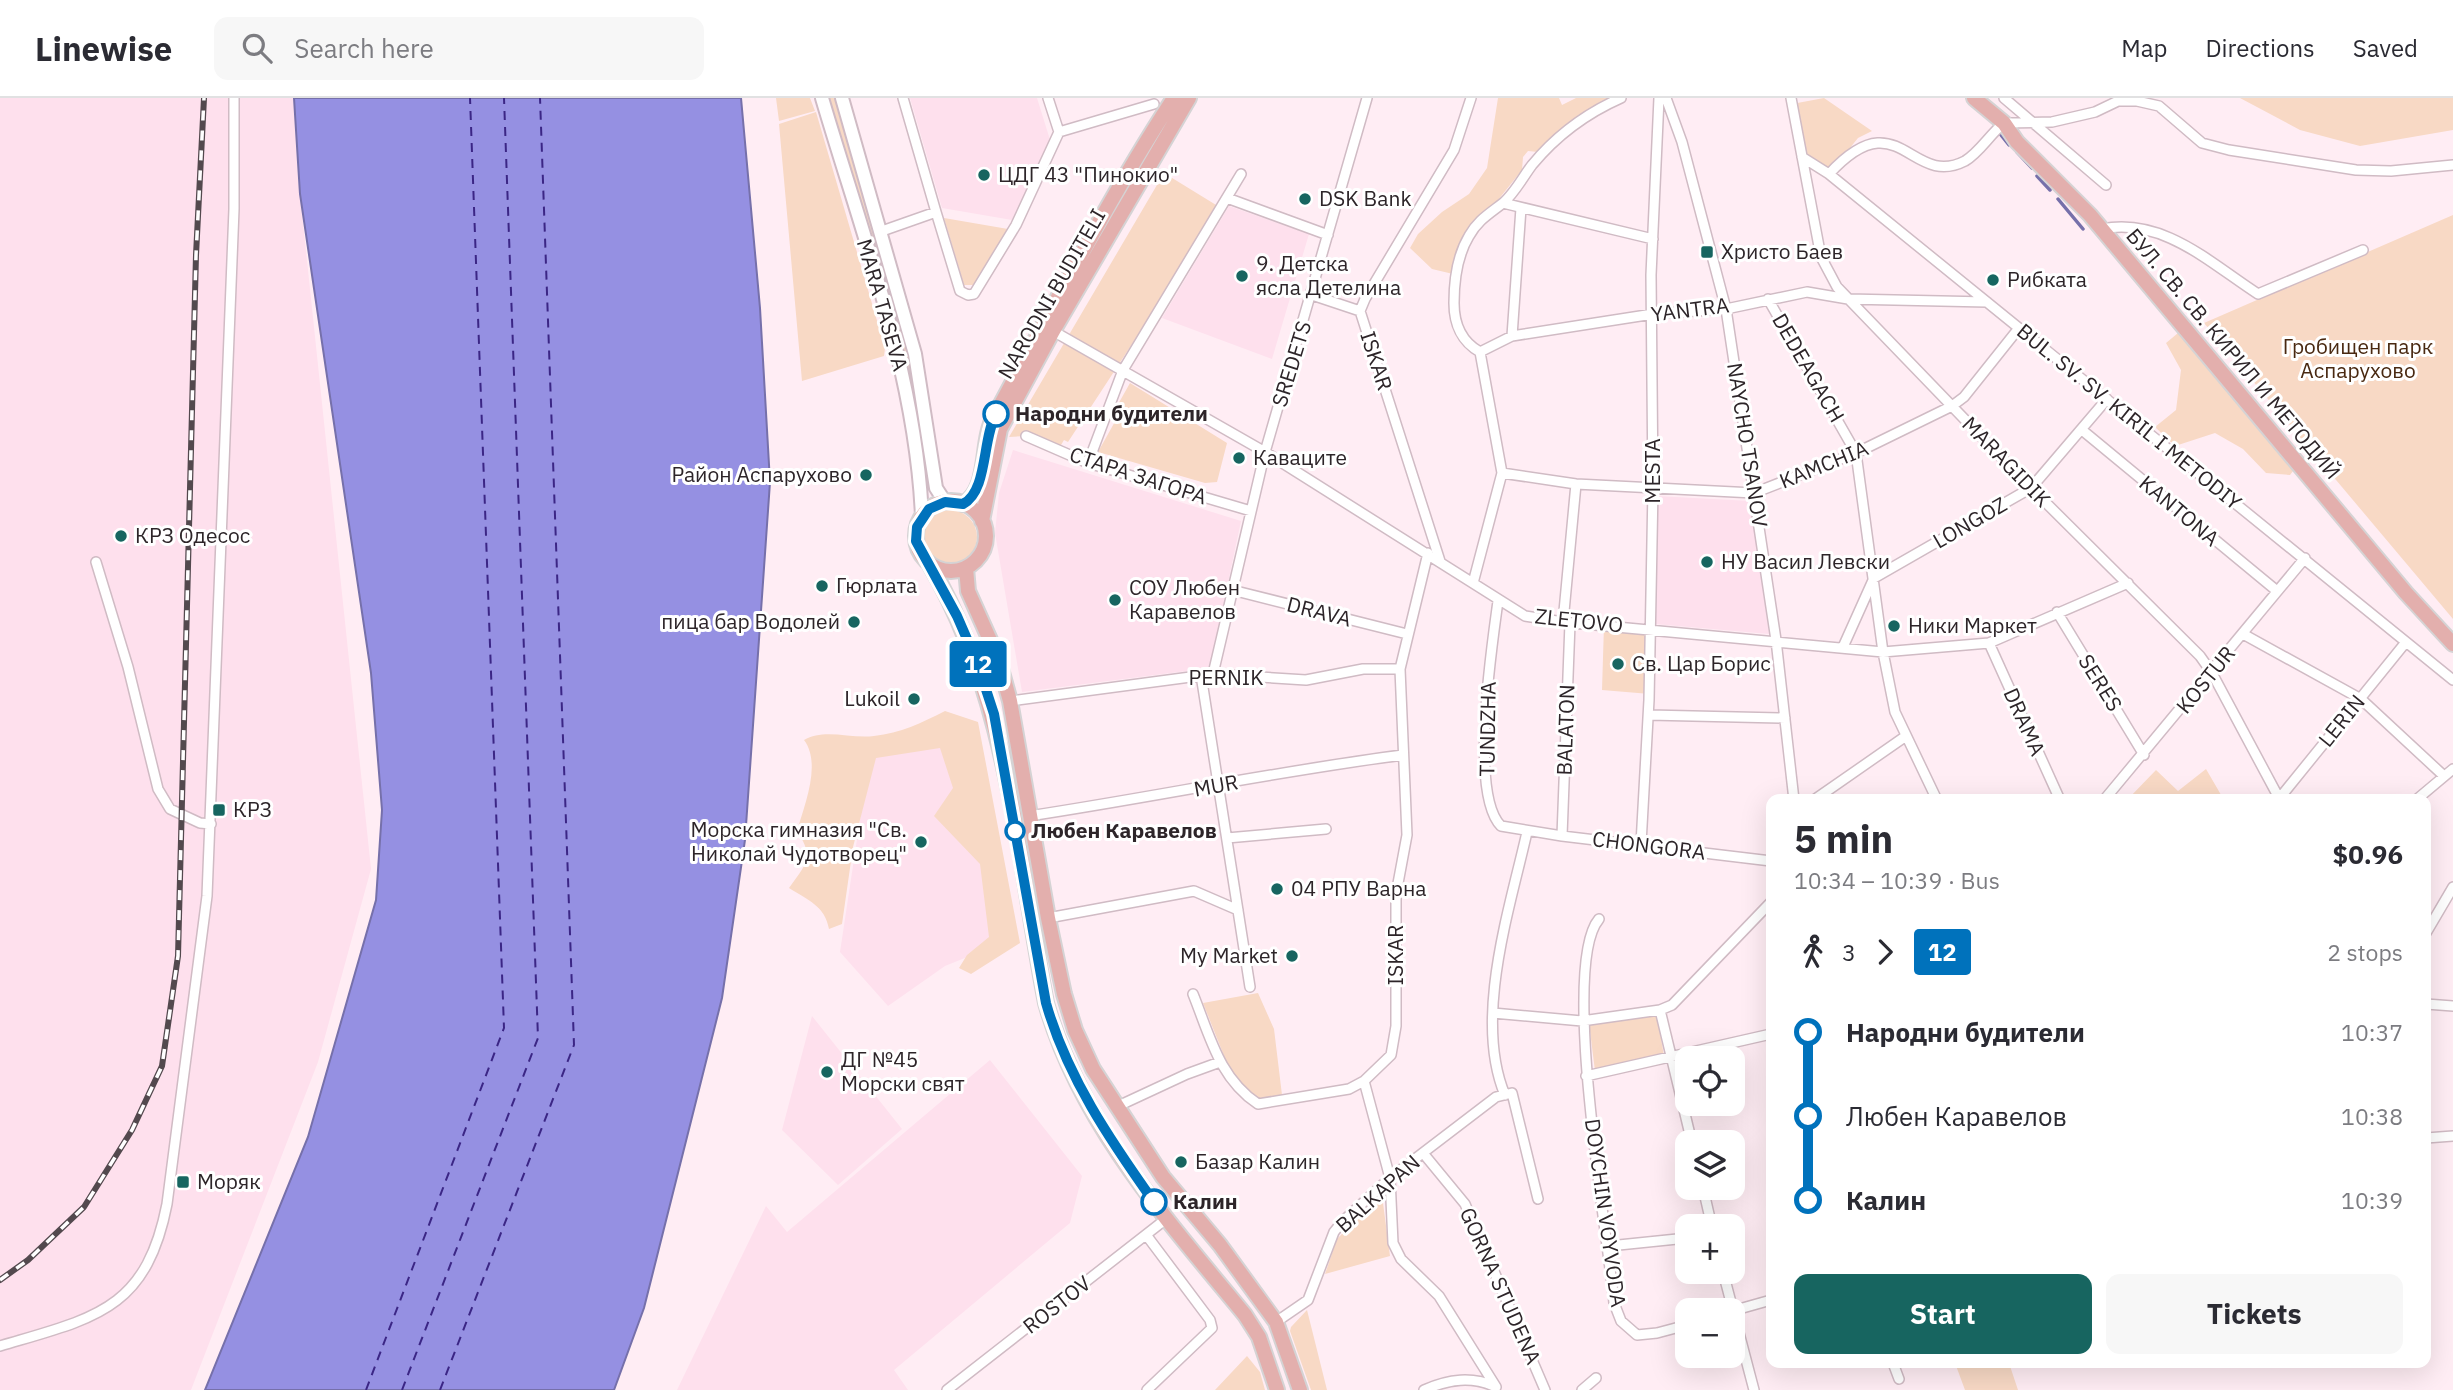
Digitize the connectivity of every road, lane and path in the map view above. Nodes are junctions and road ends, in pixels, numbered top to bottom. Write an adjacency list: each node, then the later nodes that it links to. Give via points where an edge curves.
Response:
1 (234, 98): 114 (street, via 234,209)
2 (822, 98): 65 (main road, MARA TASEVA, via 900,364)
3 (842, 98): 34 (main road, MARA TASEVA)
4 (903, 98): 32 (street)
5 (1048, 98): 21 (street)
6 (1174, 98): 20 (main road, NARODNI BUDITELI)
7 (1189, 98): 20 (main road, NARODNI BUDITELI)
8 (1367, 98): 35 (street, SREDETS)
9 (1471, 98): 43 (street, ISKAR, via 1454,150)
10 (1621, 98): 30 (street, via 1564,133)
11 (1659, 98): 36 (street, MESTA)
12 (1667, 98): 42 (street, NAYCHO TSANOV)
13 (1791, 98): 24 (street, MARAGIDIK)
14 (1975, 98): 19 (main road, БУЛ. СВ. СВ. КИРИЛ И МЕТОДИЙ)
15 (2004, 98): 18 (street)
16 (2137, 100): 18 (street, via 2118,101 2095,112 2052,122); 25 (street, via 2159,106 2202,143 2229,150 2356,170)
17 (1153, 101): 20 (street); 21 (street)
18 (2033, 122): 19 (street); 28 (street)
19 (2004, 123): 22 (street, via 1964,161 1941,165); 33 (main road, БУЛ. СВ. СВ. КИРИЛ И МЕТОДИЙ)
20 (1162, 129): 46 (main road, NARODNI BUDITELI); 63 (main road, NARODNI BUDITELI, via 1047,316 990,424 976,492)
21 (1059, 132): 32 (street, via 1016,225 971,295 960,291)
22 (1884, 132)
23 (1858, 138): 27 (street)
24 (1802, 157): 27 (street, BUL. SV. SV. KIRIL I METODIY); 40 (street, MARAGIDIK, via 1821,257)
25 (2453, 165)
26 (1241, 174): 29 (street)
27 (1829, 174): 41 (street, BUL. SV. SV. KIRIL I METODIY)
28 (2106, 185)
29 (1227, 198): 35 (street); 49 (street)
30 (1503, 203): 31 (street); 48 (street, via 1485,215 1468,238 1454,284 1457,326 1470,346)
31 (1521, 208): 36 (street); 47 (street)
32 (936, 212): 34 (street)
33 (2102, 229): 37 (street, via 2126,224 2154,230 2258,294); 87 (main road, БУЛ. СВ. СВ. КИРИЛ И МЕТОДИЙ)
34 (882, 230): 62 (main road, MARA TASEVA, via 920,378 936,488)
35 (1328, 235): 38 (street, SREDETS)
36 (1653, 239): 44 (street, MESTA)
37 (2363, 250)
38 (1312, 295): 43 (street); 54 (street, SREDETS)
39 (1768, 299): 40 (street, YANTRA, via 1807,292); 42 (street, YANTRA); 55 (street, DEDEAGACH)
40 (1847, 299): 41 (street, YANTRA); 51 (street, MARAGIDIK)
41 (1987, 302): 45 (street, BUL. SV. SV. KIRIL I METODIY)
42 (1727, 309): 44 (street, YANTRA); 61 (street, NAYCHO TSANOV)
43 (1360, 311): 69 (street, ISKAR)
44 (1653, 314): 47 (street, YANTRA); 59 (street, MESTA)
45 (2019, 328): 50 (street, BUL. SV. SV. KIRIL I METODIY); 51 (street, KAMCHIA)
46 (1053, 331): 49 (street, ZLETOVO); 66 (main road, NARODNI BUDITELI, via 1000,429)
47 (1511, 337): 48 (street, YANTRA)
48 (1480, 352): 57 (street)
49 (1123, 370): 54 (street, ZLETOVO); 56 (street)
50 (2107, 399): 52 (street, LONGOZ); 68 (street, BUL. SV. SV. KIRIL I METODIY)
51 (1952, 406): 55 (street, KAMCHIA); 60 (street, MARAGIDIK)
52 (2082, 430): 60 (street, LONGOZ); 77 (street, KANTONA)
53 (1026, 436): 56 (street, СТАРА ЗАГОРА)
54 (1265, 452): 64 (street, SREDETS); 67 (street, ZLETOVO)
55 (1856, 453): 61 (street, KAMCHIA); 73 (street, DEDEAGACH)
56 (1088, 463): 64 (street, СТАРА ЗАГОРА)
57 (1502, 473): 58 (street, KAMCHIA); 74 (street)
58 (1576, 484): 59 (street, KAMCHIA); 80 (street, BALATON)
59 (1654, 488): 61 (street, KAMCHIA); 81 (street, MESTA)
60 (2031, 488): 73 (street, LONGOZ); 75 (street, MARAGIDIK)
61 (1754, 493): 84 (street, NAYCHO TSANOV)
62 (945, 502): 63 (main road); 65 (main road)
63 (963, 504): 66 (main road)
64 (1251, 511): 76 (street, SREDETS)
65 (922, 517): 71 (main road, via 916,541)
66 (982, 521): 72 (main road, via 984,548)
67 (1428, 553): 69 (street, ZLETOVO); 82 (street, ISKAR)
68 (2305, 558): 77 (street, KOSTUR); 85 (street, BUL. SV. SV. KIRIL I METODIY)
69 (1440, 561): 74 (street, ZLETOVO)
70 (96, 562): 114 (street, via 158,789 170,809)
71 (930, 565): 72 (main road, via 948,571); 147 (main road, via 977,662 994,714 1056,1040 1084,1096)
72 (966, 568): 96 (main road, via 968,591 998,658)
73 (1874, 578): 88 (street); 89 (street, DEDEAGACH)
74 (1473, 583): 78 (street, ZLETOVO)
75 (2128, 583): 79 (street, ZLETOVO); 91 (street, MARAGIDIK)
76 (1232, 590): 82 (street, DRAVA); 92 (street, SREDETS)
77 (2277, 592): 83 (street, KOSTUR)
78 (1498, 601): 80 (street, ZLETOVO, via 1525,615); 116 (street, TUNDZHA, via 1484,749 1486,786 1494,819 1509,829)
79 (2057, 612): 86 (street, ZLETOVO); 101 (street, SERES)
80 (1566, 623): 81 (street, ZLETOVO); 117 (street, BALATON)
81 (1651, 628): 84 (street, ZLETOVO); 97 (street, MESTA)
82 (1407, 634): 90 (street, ISKAR)
83 (2243, 634): 91 (street, KOSTUR); 95 (street)
84 (1776, 640): 88 (street, ZLETOVO); 98 (street, NAYCHO TSANOV)
85 (2406, 642): 94 (street, BUL. SV. SV. KIRIL I METODIY); 95 (street, LERIN)
86 (1989, 643): 89 (street, ZLETOVO); 108 (street, DRAMA)
87 (2453, 644)
88 (1843, 647): 89 (street, ZLETOVO)
89 (1883, 652): 99 (street, DEDEAGACH, via 1895,712)
90 (1400, 669): 92 (street, PERNIK, via 1363,669 1306,680); 100 (street, ISKAR)
91 (2212, 673): 101 (street, KOSTUR); 110 (street, MARAGIDIK)
92 (1213, 674): 93 (street, PERNIK)
93 (1201, 675): 96 (street, PERNIK); 104 (street)
94 (2453, 680)
95 (2361, 699): 103 (street); 111 (street, LERIN)
96 (1010, 701): 113 (main road)
97 (1648, 715): 98 (street); 119 (street, MESTA)
98 (1785, 718): 105 (street, NAYCHO TSANOV)
99 (1906, 736): 106 (street); 107 (street, DEDEAGACH)
100 (1403, 755): 104 (street, MUR); 138 (street, ISKAR, via 1407,835 1396,894 1396,1026 1391,1055)
101 (2144, 755): 109 (street, KOSTUR)
102 (2453, 769): 103 (street)
103 (2444, 776): 112 (street)
104 (1219, 786): 113 (street, MUR); 118 (street)
105 (1793, 794)
106 (1823, 794)
107 (1934, 794)
108 (2057, 794)
109 (2109, 794)
110 (2276, 794)
111 (2283, 794)
112 (2423, 794)
113 (1029, 816): 124 (main road)
114 (211, 824): 155 (street, via 199,969 167,1204 156,1250 128,1293 107,1309)
115 (1326, 829): 118 (street)
116 (1527, 832): 117 (street, CHONGORA); 132 (street, via 1497,962)
117 (1562, 836): 119 (street, CHONGORA)
118 (1227, 838): 123 (street)
119 (1641, 844): 120 (street, CHONGORA)
120 (1766, 860)
121 (2453, 887): 126 (street)
122 (1766, 907): 131 (street, via 1672,1005)
123 (1238, 909): 124 (street, via 1194,891); 127 (street)
124 (1048, 918): 140 (main road, via 1075,1030)
125 (1599, 919): 133 (street, via 1592,927 1587,955)
126 (2431, 924)
127 (1250, 986)
128 (1193, 994): 136 (street)
129 (2431, 1004): 130 (street)
130 (2453, 1006)
131 (1660, 1010): 133 (street); 135 (street)
132 (1493, 1013): 133 (street); 139 (street, via 1498,1072)
133 (1582, 1021): 137 (street)
134 (1766, 1035): 135 (street)
135 (1670, 1056): 137 (street); 141 (street)
136 (1220, 1062): 138 (street, via 1238,1090 1258,1104 1349,1089); 140 (street)
137 (1586, 1076): 150 (street, DOYCHIN VOYVODA)
138 (1364, 1081): 145 (street)
139 (1509, 1094): 144 (street, BALKAPAN, via 1496,1097); 146 (street)
140 (1116, 1107): 153 (main road, via 1163,1177)
141 (1689, 1130)
142 (2453, 1136): 143 (street)
143 (2431, 1138)
144 (1423, 1153): 145 (street, BALKAPAN); 166 (street, GORNA STUDENA, via 1465,1204)
145 (1390, 1178): 153 (street, BALKAPAN, via 1334,1232 1308,1300); 160 (street, via 1393,1242 1401,1259 1439,1296)
146 (1538, 1199)
147 (1166, 1219): 148 (street, ROSTOV); 163 (main road, via 1245,1315 1259,1337)
148 (1147, 1236): 161 (street, ROSTOV); 162 (street, via 1212,1328)
149 (1675, 1239): 150 (street)
150 (1609, 1246): 154 (street, DOYCHIN VOYVODA, via 1616,1313 1632,1332 1644,1335)
151 (1766, 1301): 152 (street)
152 (1745, 1308)
153 (1276, 1322): 164 (main road)
154 (1675, 1328)
155 (0, 1346)
156 (1745, 1356): 168 (street)
157 (1896, 1368): 159 (street)
158 (1596, 1377): 167 (street)
159 (1899, 1379)
160 (1498, 1388): 165 (street, via 1480,1379 1463,1379)
161 (947, 1390)
162 (1147, 1390)
163 (1277, 1390)
164 (1300, 1390)
165 (1424, 1390)
166 (1545, 1390)
167 (1582, 1390)
168 (1754, 1390)

